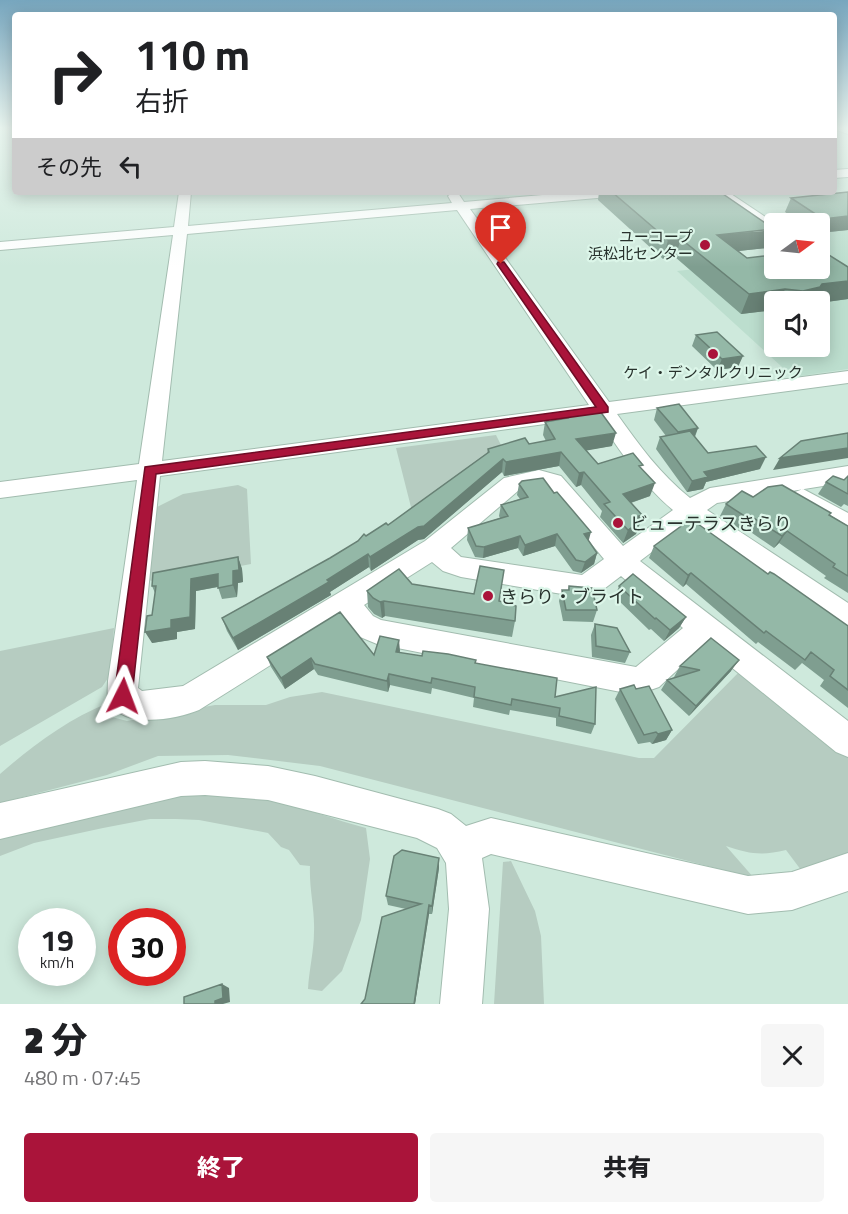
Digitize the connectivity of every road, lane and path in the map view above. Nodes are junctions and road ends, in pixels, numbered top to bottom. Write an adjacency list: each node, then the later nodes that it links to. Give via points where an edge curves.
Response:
1 (185, 195): 6 (street)
2 (550, 195): 4 (street)
3 (724, 195): 5 (street)
4 (456, 199): 6 (street); 9 (street)
5 (764, 221)
6 (181, 230): 7 (street); 10 (street)
7 (0, 246)
8 (848, 377): 9 (street)
9 (604, 409): 10 (street); 14 (street, via 643,466)
10 (149, 470): 13 (street); 18 (street, via 123,681 125,700 143,706 193,698)
11 (848, 474): 12 (street)
12 (780, 485): 14 (street, via 712,496); 15 (street)
13 (0, 490)
14 (690, 511): 17 (street); 19 (street)
15 (848, 525)
16 (434, 548): 17 (street, via 461,567 581,587 594,583); 17 (street, via 510,485 539,478 553,482); 18 (street)
17 (621, 561): 20 (street)
18 (345, 603): 20 (street, via 363,625 377,632 636,681 648,677)
19 (848, 618)
20 (703, 628): 21 (street)
21 (848, 741)
22 (0, 821): 23 (street, via 181,779 205,778 268,783 417,820 438,827)
23 (460, 846): 24 (street, via 491,836 748,896 792,891); 25 (street, via 469,909)
24 (848, 872)
25 (461, 1004)

